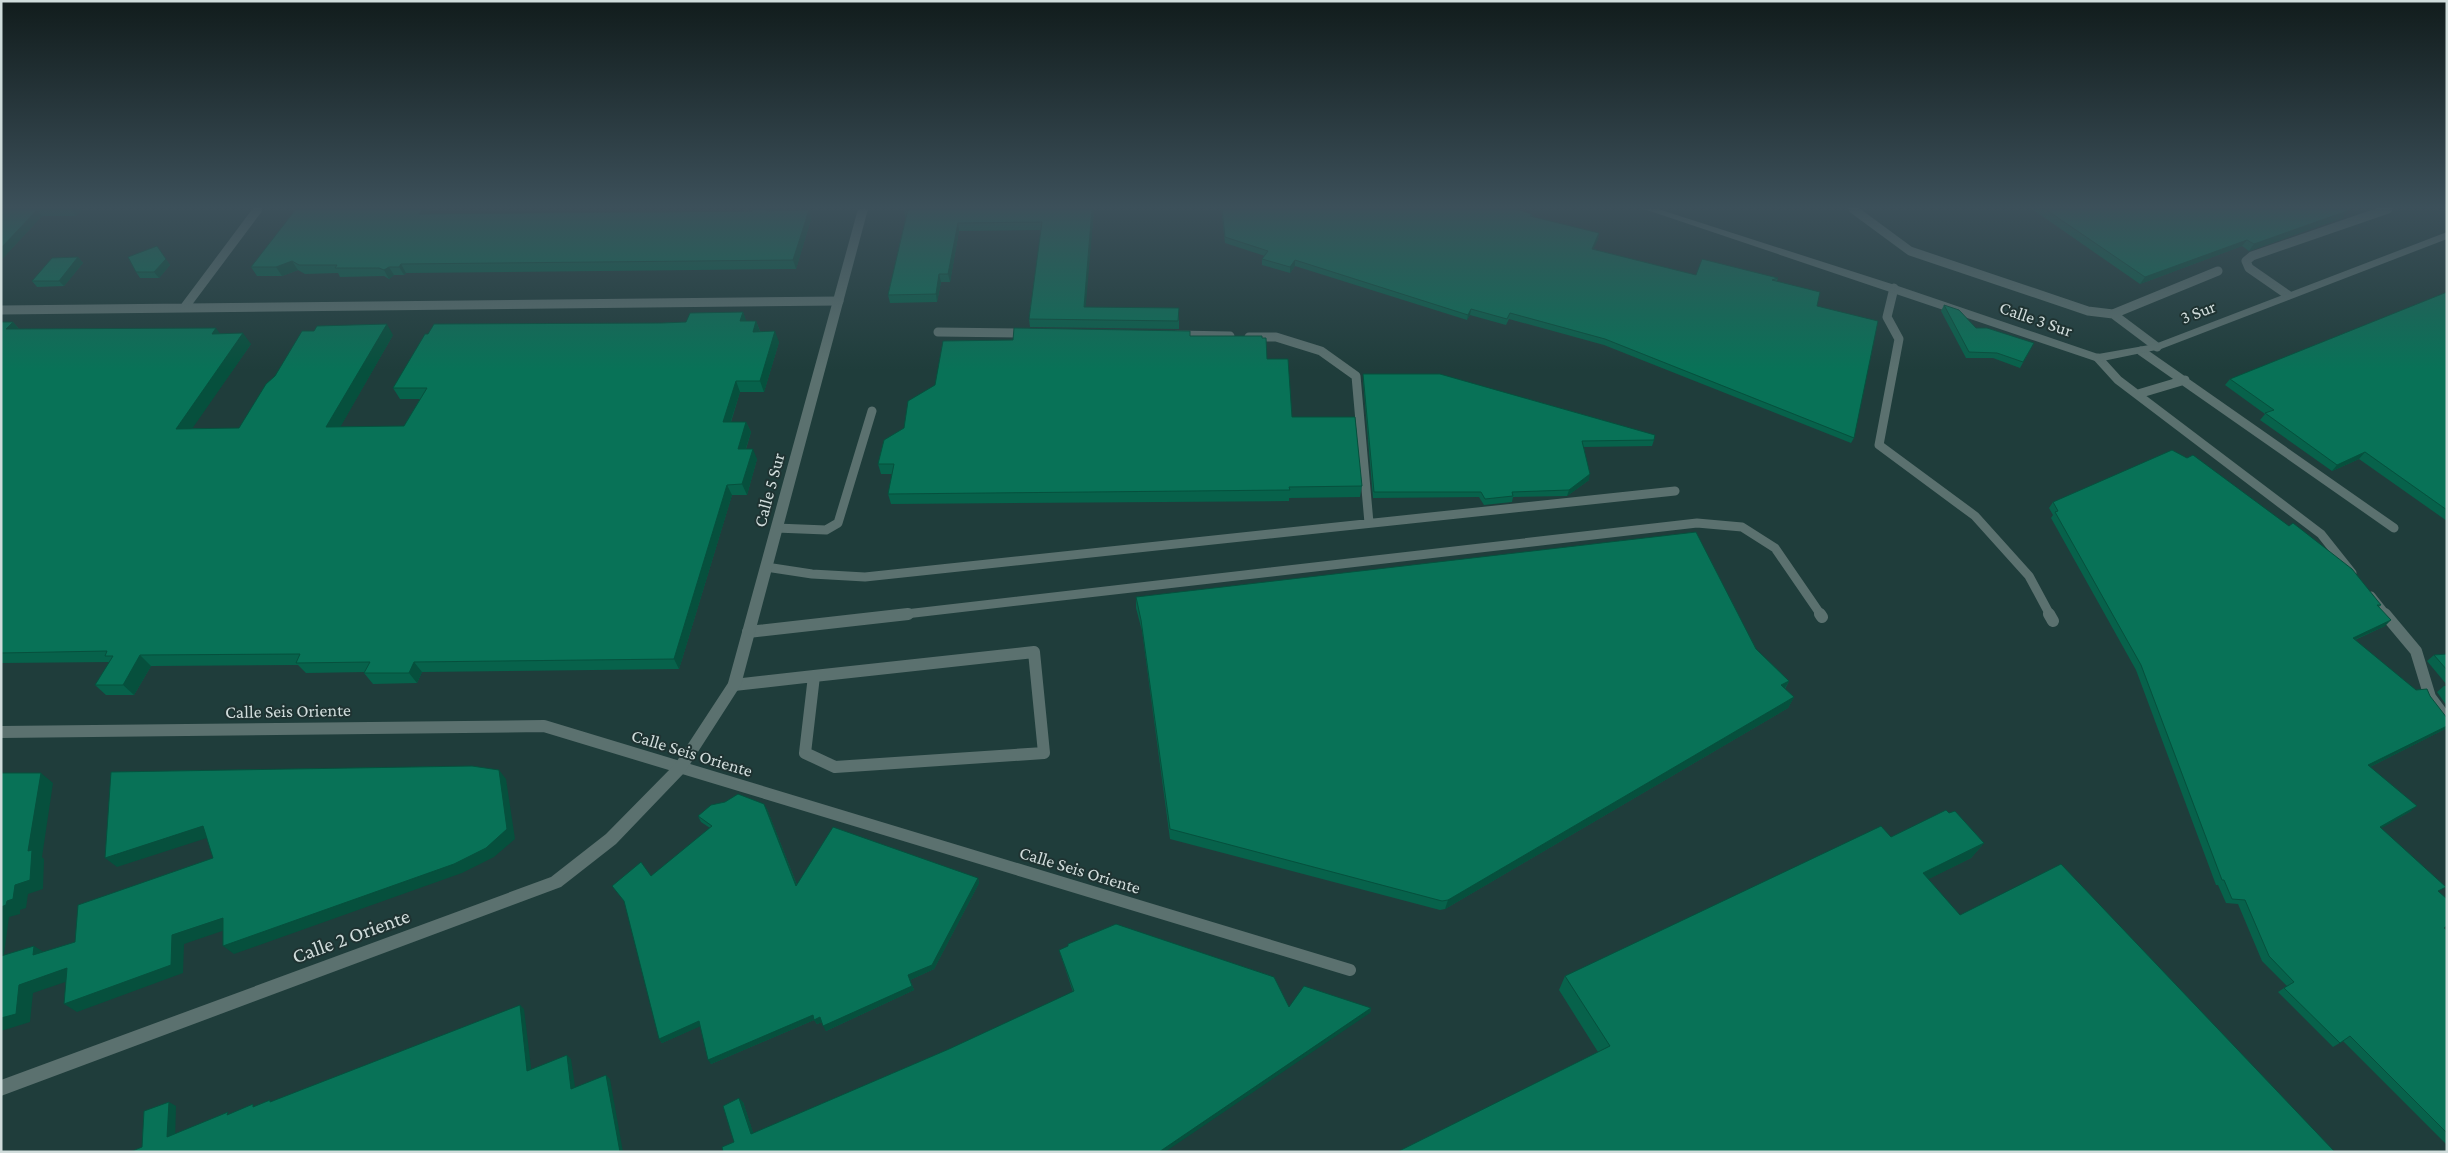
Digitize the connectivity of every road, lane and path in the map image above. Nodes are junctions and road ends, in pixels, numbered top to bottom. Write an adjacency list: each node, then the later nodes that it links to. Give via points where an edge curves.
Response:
1 (218, 263): 11 (lane)
2 (849, 263): 10 (street, Calle 5 Sur)
3 (1816, 263): 8 (street, Calle 3 Sur)
4 (1945, 263): 13 (lane, via 2088,311)
5 (2247, 263): 9 (lane, via 2249,268)
6 (2373, 263): 9 (street, 3 Sur)
7 (2218, 271): 13 (lane)
8 (1894, 288): 19 (street, Calle 3 Sur); 29 (lane, via 1887,318 1899,340 1879,445 1976,516 2029,576)
9 (2288, 295): 17 (street, 3 Sur)
10 (839, 301): 11 (lane); 25 (street, Calle 5 Sur)
11 (184, 308): 12 (lane)
12 (1, 310)
13 (2113, 314): 17 (lane)
14 (938, 332): 15 (lane)
15 (1035, 333)
16 (1167, 335): 24 (lane, via 1276,337 1321,351 1356,376)
17 (2157, 347): 18 (street, 3 Sur)
18 (2141, 351): 19 (street, 3 Sur); 20 (lane)
19 (2098, 358): 21 (lane, via 2118,380)
20 (2185, 380): 21 (lane); 26 (lane)
21 (2138, 394): 33 (lane, via 2321,534 2416,651 2430,697)
22 (872, 411): 25 (lane, via 838,523 826,530)
23 (1675, 491): 24 (lane)
24 (1369, 523): 27 (lane, via 865,577)
25 (776, 528): 27 (street, Calle 5 Sur)
26 (2394, 528)
27 (766, 567): 30 (street, Calle 5 Sur)
28 (1822, 617): 30 (lane, via 1775,548 1742,527 1697,523)
29 (2053, 620)
30 (748, 632): 32 (street, Calle 5 Sur)
31 (814, 676): 31 (lane, via 1034,652 1044,753 835,767 805,753); 32 (lane)
32 (734, 684): 35 (street, Calle 5 Sur)
33 (2447, 720)
34 (1, 732): 35 (lane, Calle Seis Oriente, via 544,726)
35 (680, 768): 36 (lane, Calle Seis Oriente); 37 (street, Calle 2 Oriente, via 612,839 556,882)
36 (1350, 970)
37 (1, 1088)

